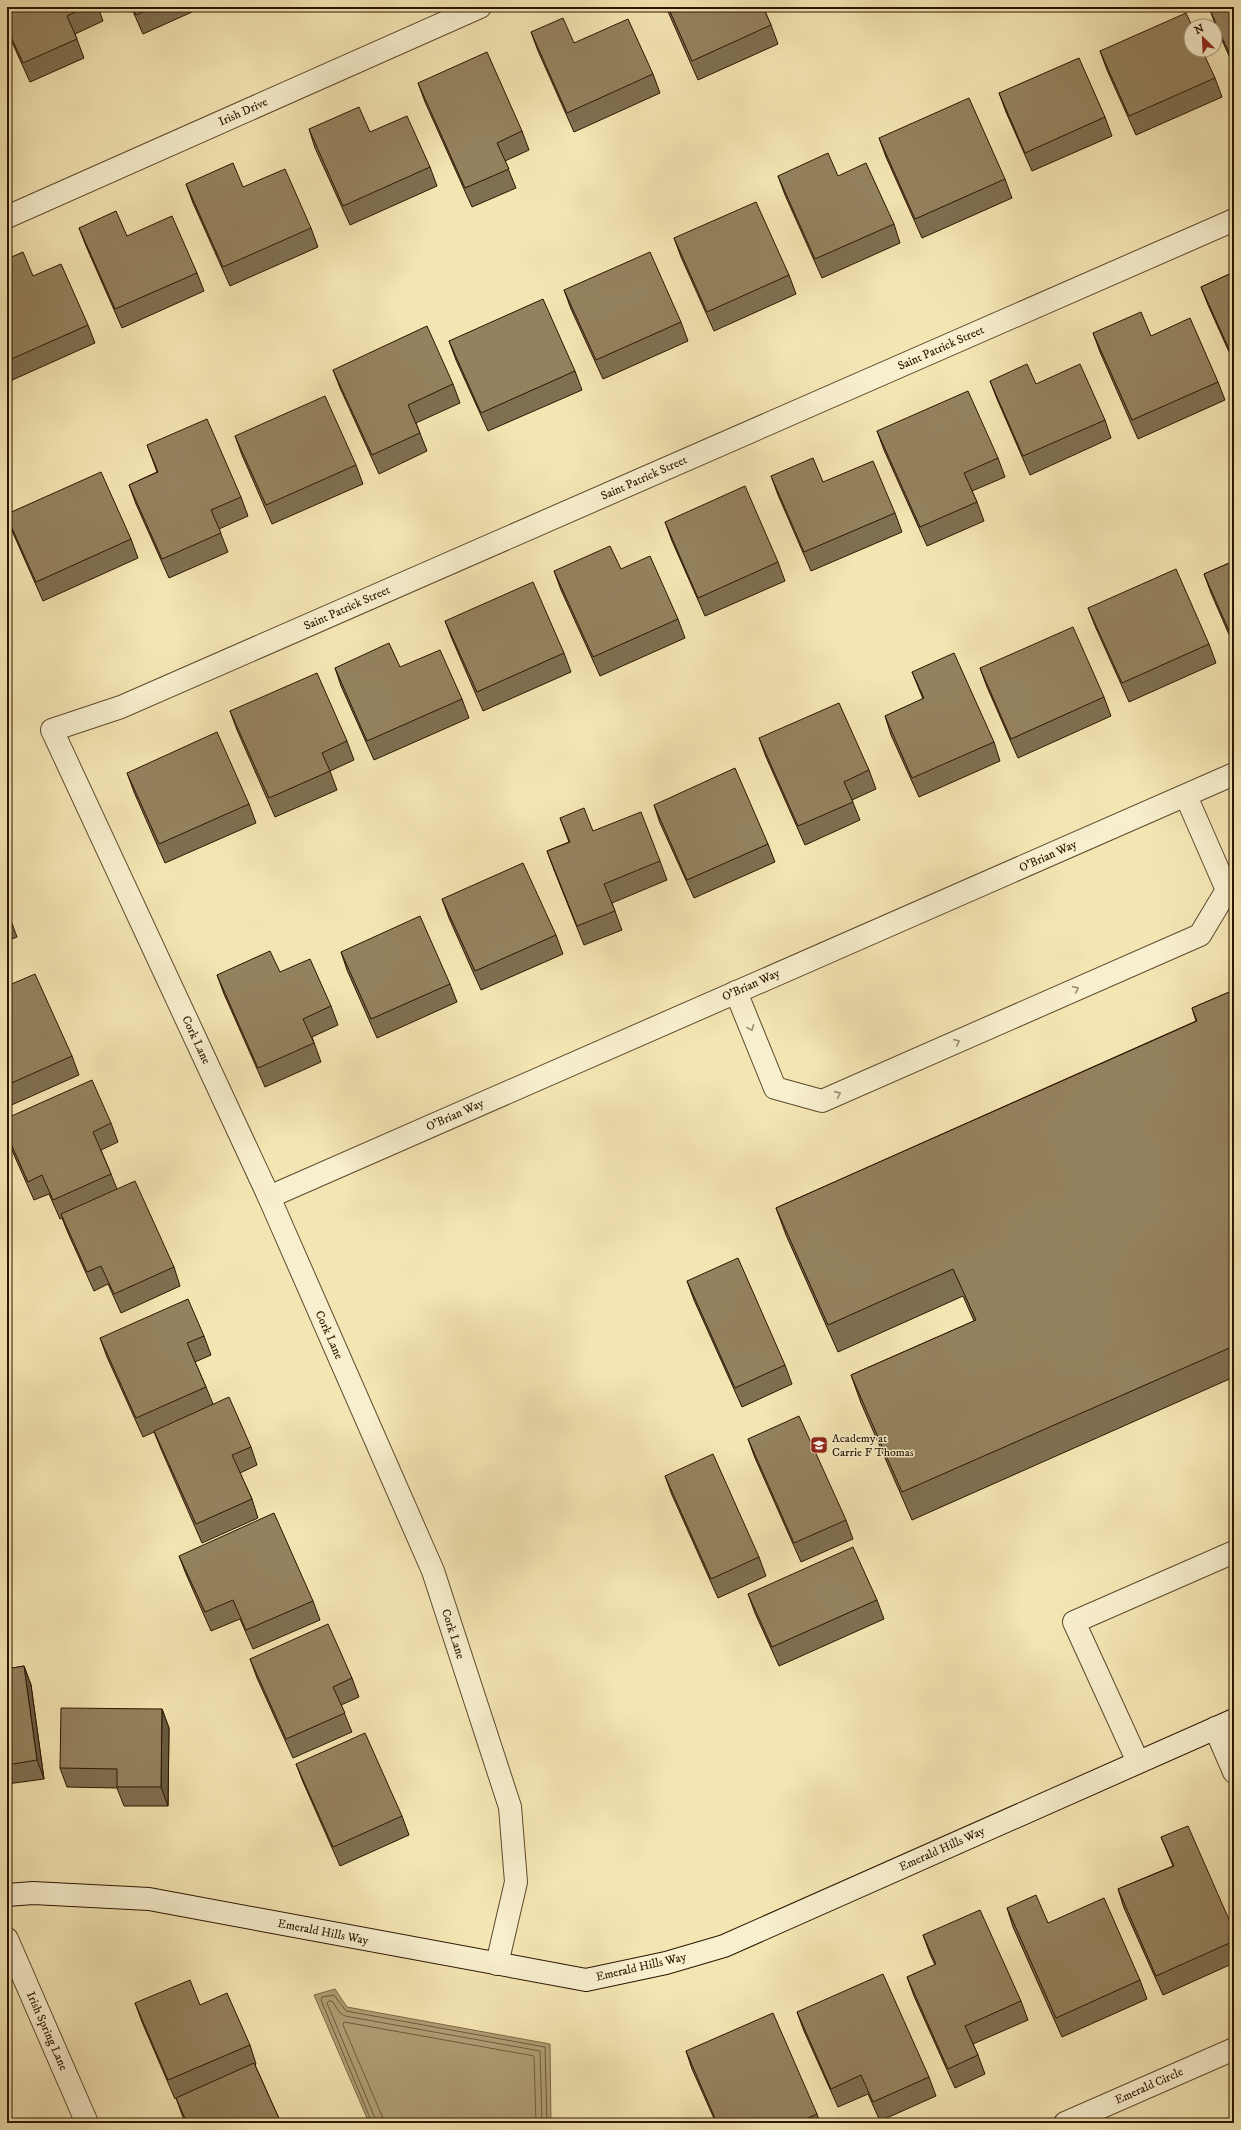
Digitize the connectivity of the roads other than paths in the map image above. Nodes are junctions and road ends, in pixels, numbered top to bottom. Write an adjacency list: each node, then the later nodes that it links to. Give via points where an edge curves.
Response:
1 (480, 7): 2 (street, Irish Drive)
2 (7, 217)
3 (1234, 220): 4 (street, Saint Patrick Street, via 122,707)
4 (52, 730): 8 (street, Cork Lane)
5 (1234, 774): 6 (street, O'Brian Way)
6 (1186, 796): 7 (street, O'Brian Way); 7 (street, one-way to 6, via 775,1088 822,1101 1200,935 1227,890)
7 (736, 992): 8 (street, O'Brian Way)
8 (269, 1197): 15 (street, Cork Lane, via 432,1571 510,1807 516,1882)
9 (1234, 1552): 11 (street, via 1074,1622)
10 (1224, 1724): 11 (street, Emerald Hills Way); 12 (street)
11 (1138, 1762): 15 (street, Emerald Hills Way, via 724,1946 666,1963 586,1980)
12 (1234, 1772)
13 (7, 1895): 15 (street, Emerald Hills Way, via 33,1893 149,1899)
14 (7, 1939): 17 (street, Irish Spring Lane)
15 (497, 1964)
16 (1234, 2049): 18 (street, Emerald Circle)
17 (87, 2123)
18 (1065, 2123)

